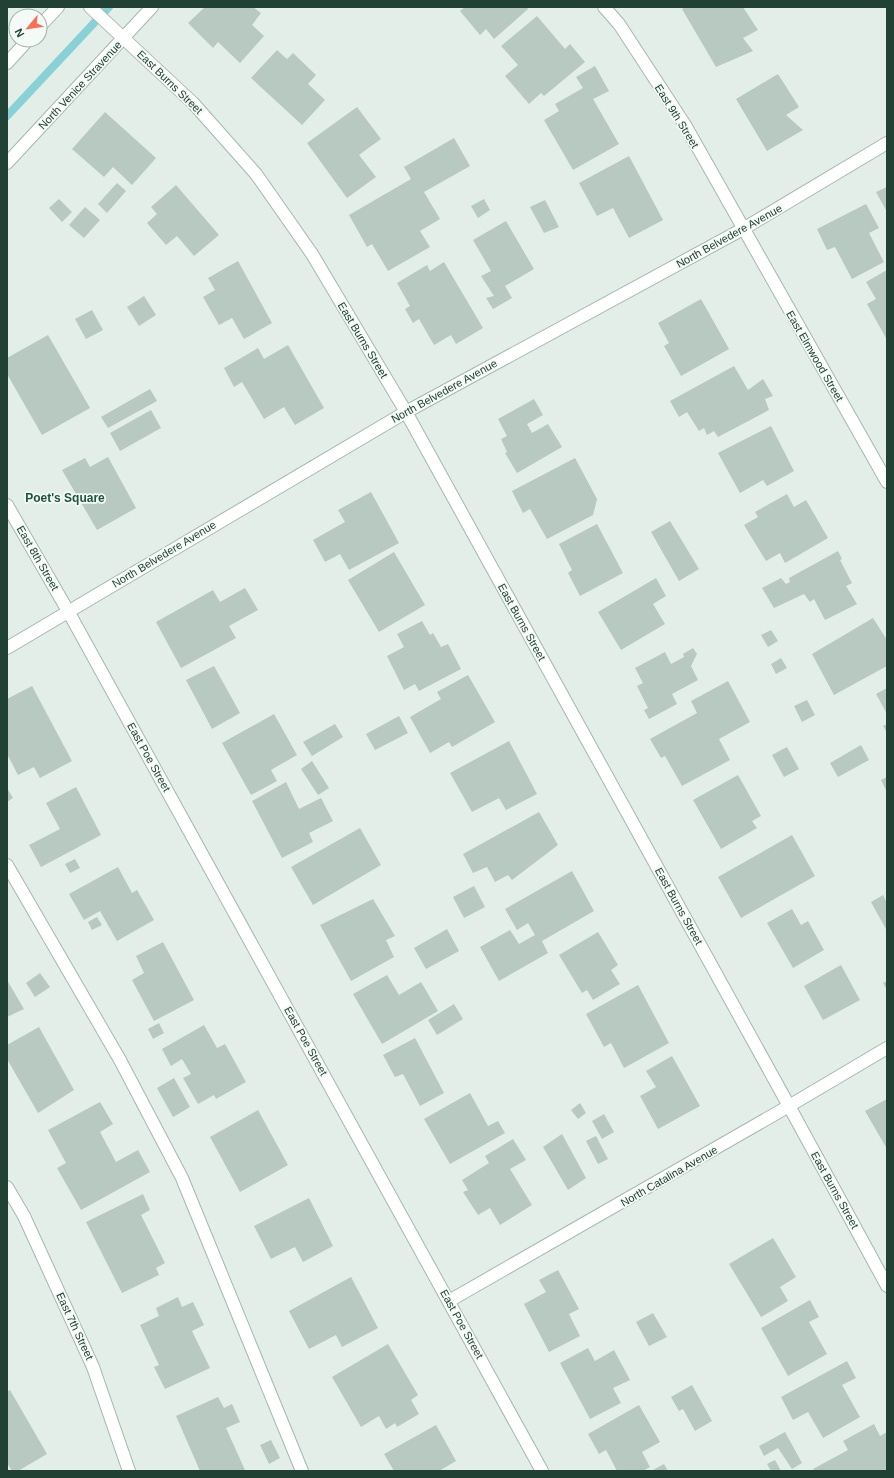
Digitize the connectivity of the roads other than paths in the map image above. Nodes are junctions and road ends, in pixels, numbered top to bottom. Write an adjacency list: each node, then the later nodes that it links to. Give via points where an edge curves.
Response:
1 (58, 7): 5 (street)
2 (90, 7): 6 (street, East Burns Street)
3 (152, 7): 6 (street, North Venice Stravenue)
4 (604, 7): 11 (street, East 9th Street, via 619,24 685,125)
5 (48, 18)
6 (124, 38): 10 (street, North Venice Stravenue); 12 (street, East Burns Street, via 193,103 256,174 312,254)
7 (21, 48): 8 (street)
8 (7, 63)
9 (887, 143): 11 (street, North Belvedere Avenue)
10 (7, 163)
11 (743, 229): 12 (street, North Belvedere Avenue); 13 (street, East Elmwood Street)
12 (406, 412): 15 (street, North Belvedere Avenue); 19 (street, East Burns Street)
13 (887, 482)
14 (7, 505): 15 (street, East 8th Street)
15 (68, 611): 16 (street, North Belvedere Avenue); 22 (street, East Poe Street)
16 (7, 648)
17 (7, 865): 24 (street, via 120,1060 182,1178)
18 (887, 1048): 19 (street, North Catalina Avenue)
19 (789, 1106): 21 (street, East Burns Street); 22 (street, North Catalina Avenue)
20 (7, 1187): 23 (street, East 7th Street, via 24,1216 94,1367)
21 (887, 1286)
22 (449, 1301): 25 (street, East Poe Street)
23 (129, 1471)
24 (302, 1471)
25 (542, 1471)

